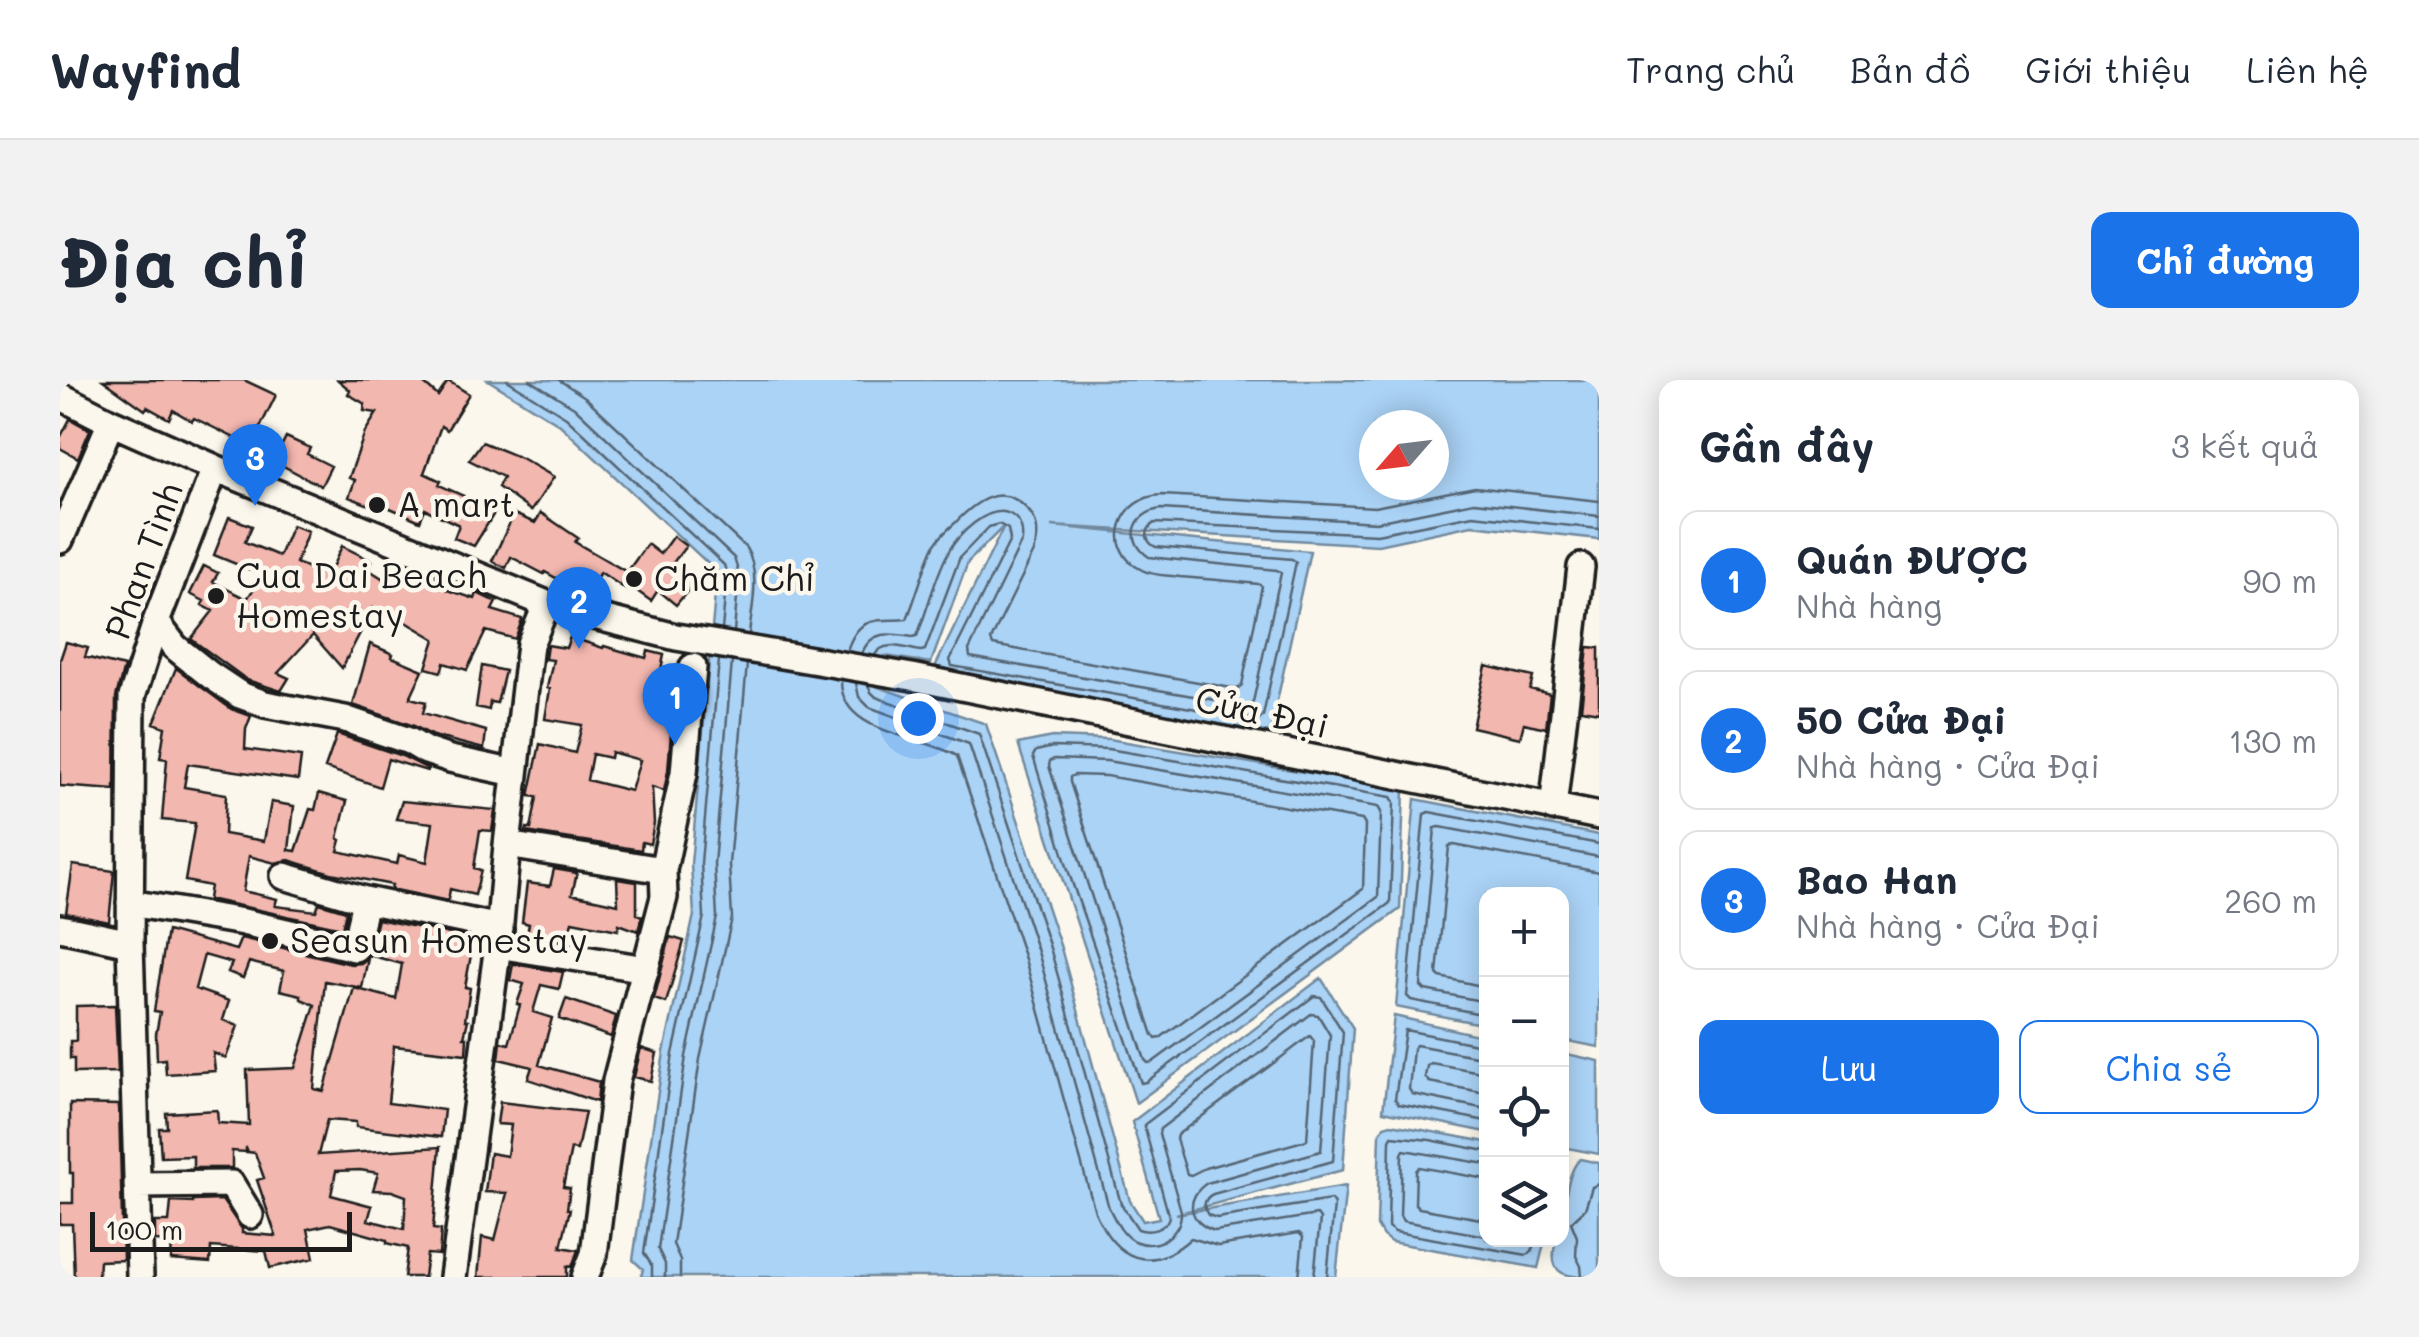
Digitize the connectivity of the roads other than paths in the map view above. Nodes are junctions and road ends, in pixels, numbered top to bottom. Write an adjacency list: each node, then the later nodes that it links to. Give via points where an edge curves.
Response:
1 (60, 396): 2 (street)
2 (111, 422): 3 (street); 4 (street)
3 (215, 468): 6 (street); 7 (street, Phan Tình)
4 (60, 540)
5 (1580, 567): 10 (street)
6 (547, 604): 9 (street, via 530,644); 10 (street, Cửa Đại, via 682,638 912,676)
7 (156, 622): 9 (street, via 176,647 240,695 345,718 450,759); 16 (street, Phan Tình, via 132,697)
8 (694, 667): 13 (street, via 684,773)
9 (516, 773): 12 (street)
10 (1553, 808): 11 (street, Cửa Đại)
11 (1599, 816)
12 (507, 845): 13 (street); 18 (street)
13 (663, 870): 20 (street, via 664,897)
14 (284, 876): 15 (street)
15 (364, 900): 16 (street, via 355,948); 18 (street)
16 (130, 903): 19 (street, Phan Tình)
17 (60, 928): 19 (street)
18 (499, 936): 20 (street); 24 (street)
19 (130, 943): 21 (street, Phan Tình)
20 (646, 969): 25 (street, via 616,1082 594,1254)
21 (137, 1185): 22 (street, via 231,1184); 23 (street, Phan Tình)
22 (250, 1216)
23 (140, 1277)
24 (453, 1277)
25 (585, 1277)

